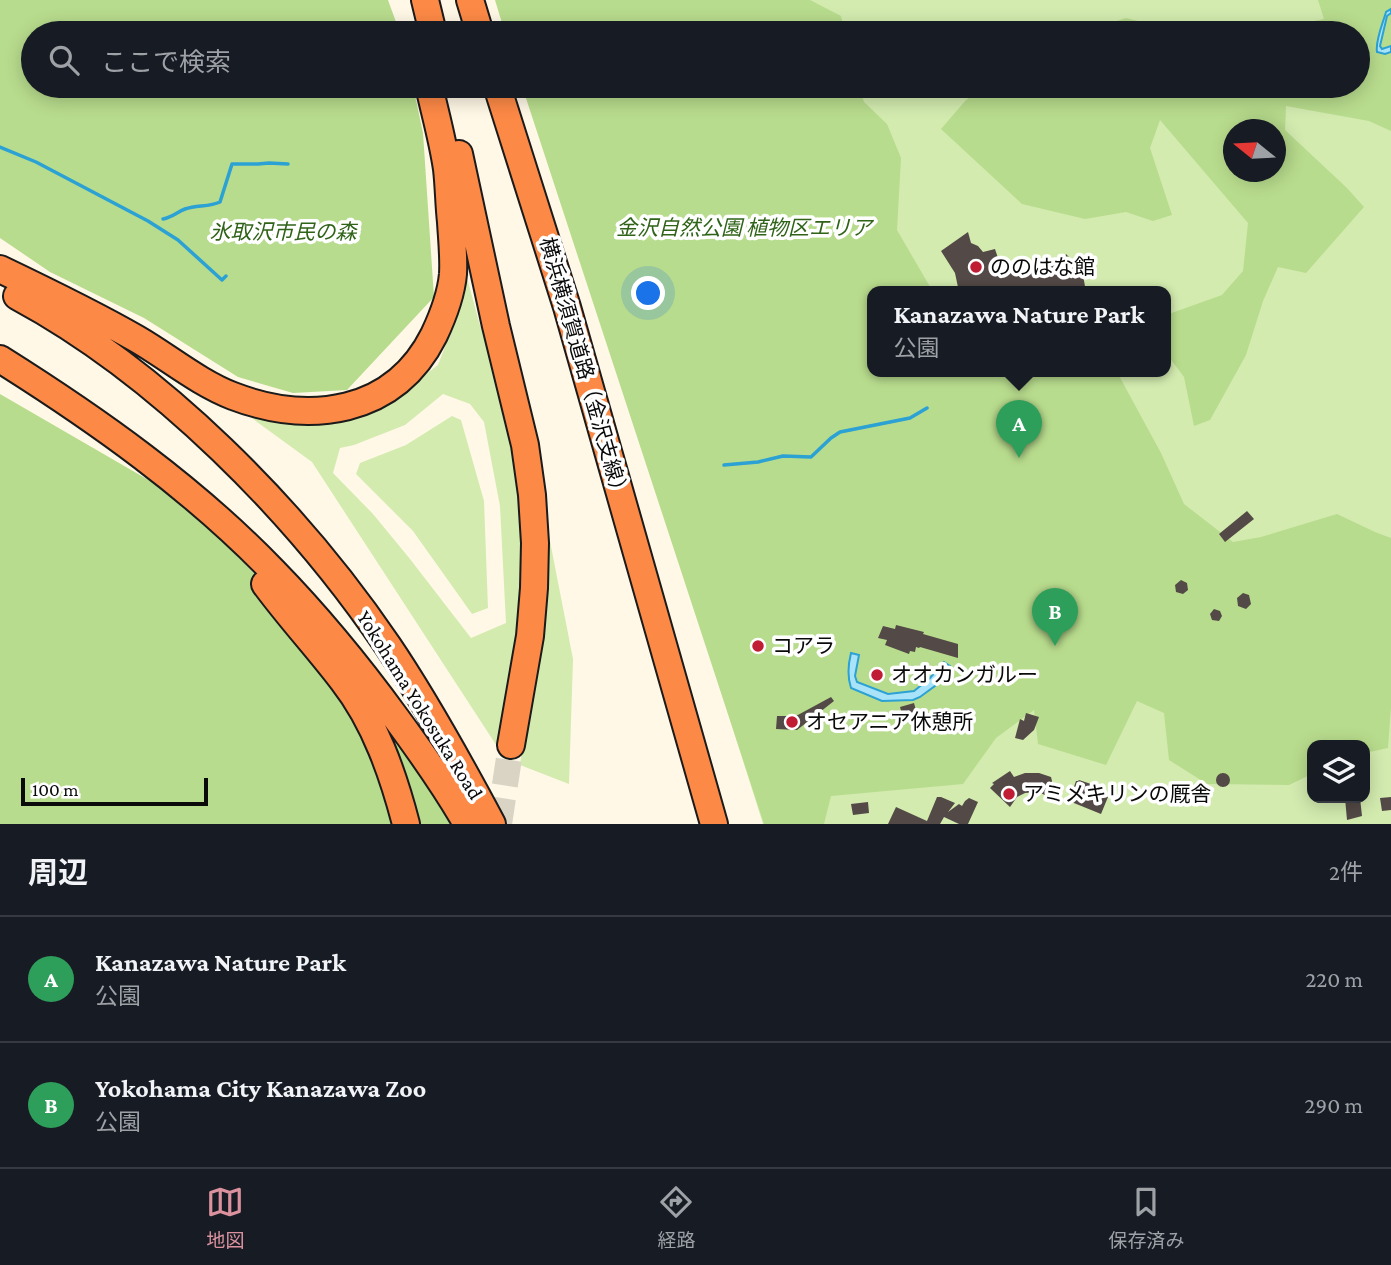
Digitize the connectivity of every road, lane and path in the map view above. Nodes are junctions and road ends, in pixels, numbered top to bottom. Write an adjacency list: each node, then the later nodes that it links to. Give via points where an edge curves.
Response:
1 (410, 0): 4 (highway)
2 (425, 0): 5 (highway)
3 (470, 0): 6 (highway)
4 (414, 21)
5 (430, 21)
6 (476, 21)
7 (432, 98): 10 (highway, via 446,167 453,276 442,319 429,344 411,369 373,398 310,411 284,410 231,395 137,339)
8 (447, 98): 15 (highway, via 525,444 532,495 535,543 530,636)
9 (501, 98): 14 (highway, 横浜横須賀道路（金沢支線）, via 567,307)
10 (0, 269)
11 (0, 286): 18 (highway, Yokohama Yokosuka Road, via 109,354 152,388 247,475 293,525 388,646)
12 (0, 359): 13 (highway, Yokohama Yokosuka Road, via 112,433)
13 (222, 522): 16 (highway, via 360,706 382,749); 17 (highway, Yokohama Yokosuka Road, via 272,569 362,670)
14 (667, 654): 19 (highway); 20 (highway)
15 (511, 745)
16 (406, 824)
17 (467, 824)
18 (492, 824)
19 (714, 824)
20 (724, 824)

